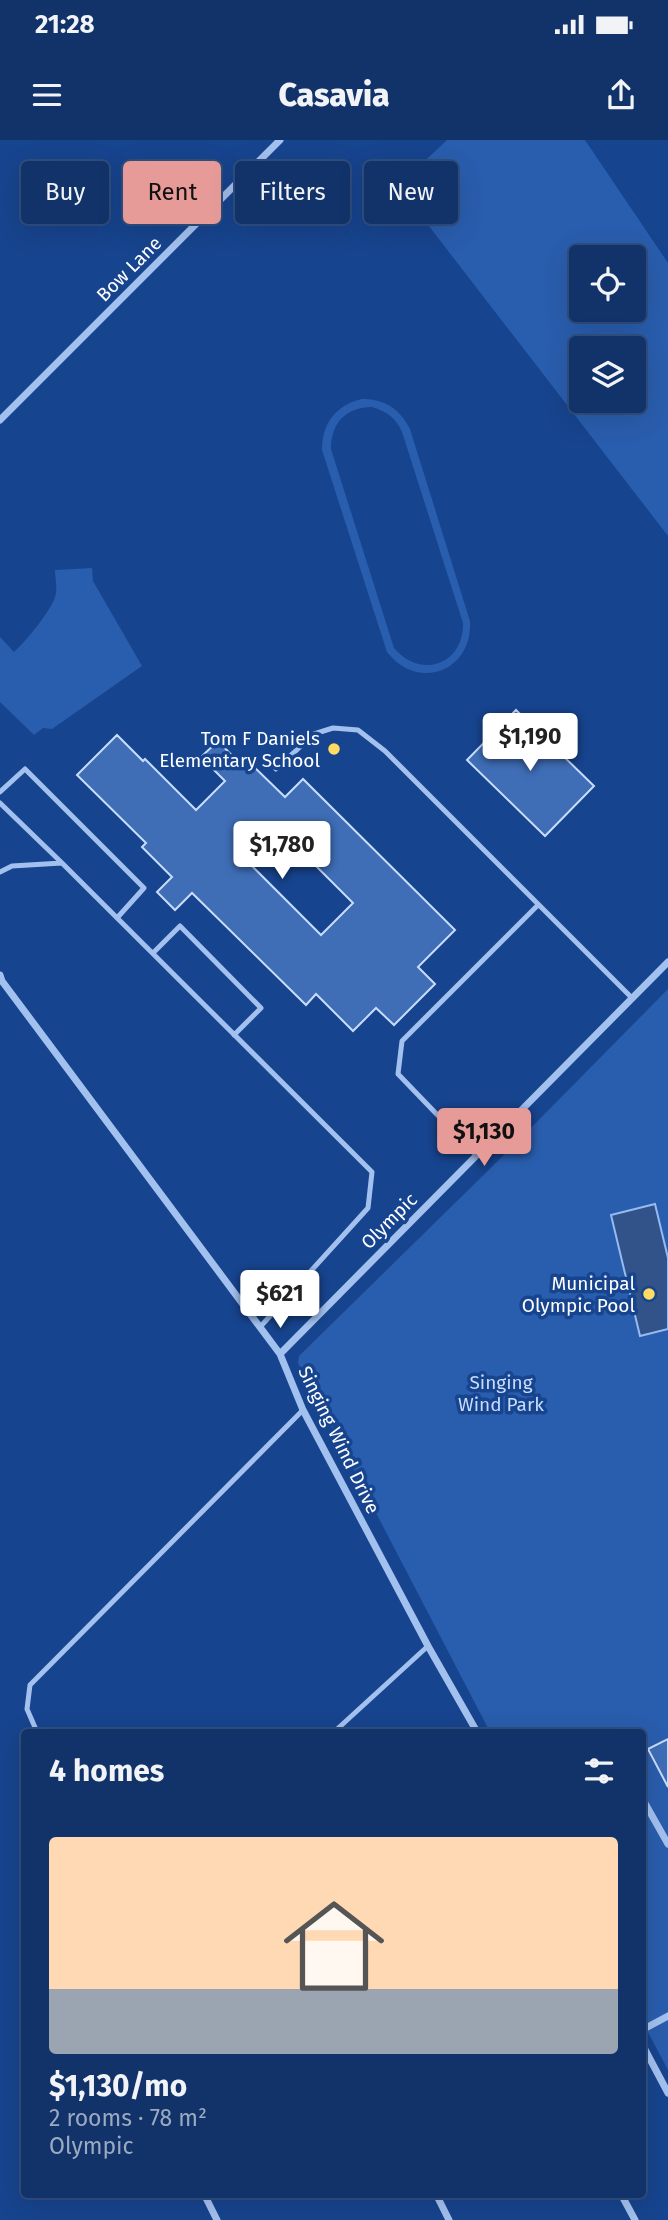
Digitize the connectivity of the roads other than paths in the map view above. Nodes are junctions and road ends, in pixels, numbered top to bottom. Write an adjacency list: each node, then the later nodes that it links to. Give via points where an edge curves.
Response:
1 (280, 140): 2 (street, Bow Lane)
2 (0, 420)
3 (276, 769): 8 (lane, via 314,734 333,728 358,730 385,751)
4 (0, 792): 9 (lane, via 25,769 144,888)
5 (0, 803): 6 (lane)
6 (62, 863): 7 (lane, via 12,866); 9 (lane)
7 (0, 872)
8 (538, 905): 13 (lane); 15 (lane, via 402,1041 398,1074)
9 (117, 918): 10 (lane)
10 (153, 953): 14 (lane); 14 (lane, via 180,926 261,1008)
11 (668, 962): 13 (street, Olympic)
12 (0, 975): 16 (street, Singing Wind Drive)
13 (632, 998): 15 (street, Olympic)
14 (234, 1035): 16 (lane, via 372,1172 368,1208)
15 (476, 1155): 17 (street, Olympic)
16 (261, 1326): 17 (street, Singing Wind Drive)
17 (280, 1354): 18 (street, Singing Wind Drive)
18 (303, 1410): 19 (street, Singing Wind Drive); 20 (lane, via 30,1685 27,1709)
19 (428, 1646): 21 (lane); 22 (street, Singing Wind Drive)
20 (36, 1729)
21 (337, 1729)
22 (475, 1729)
23 (646, 1805): 24 (street)
24 (668, 1844)
25 (668, 2016): 26 (street)
26 (646, 2028)
27 (646, 2052): 28 (street)
28 (668, 2093)
29 (206, 2198): 32 (street)
30 (438, 2198): 33 (street)
31 (623, 2198): 34 (street)
32 (216, 2220)
33 (449, 2220)
34 (635, 2220)

